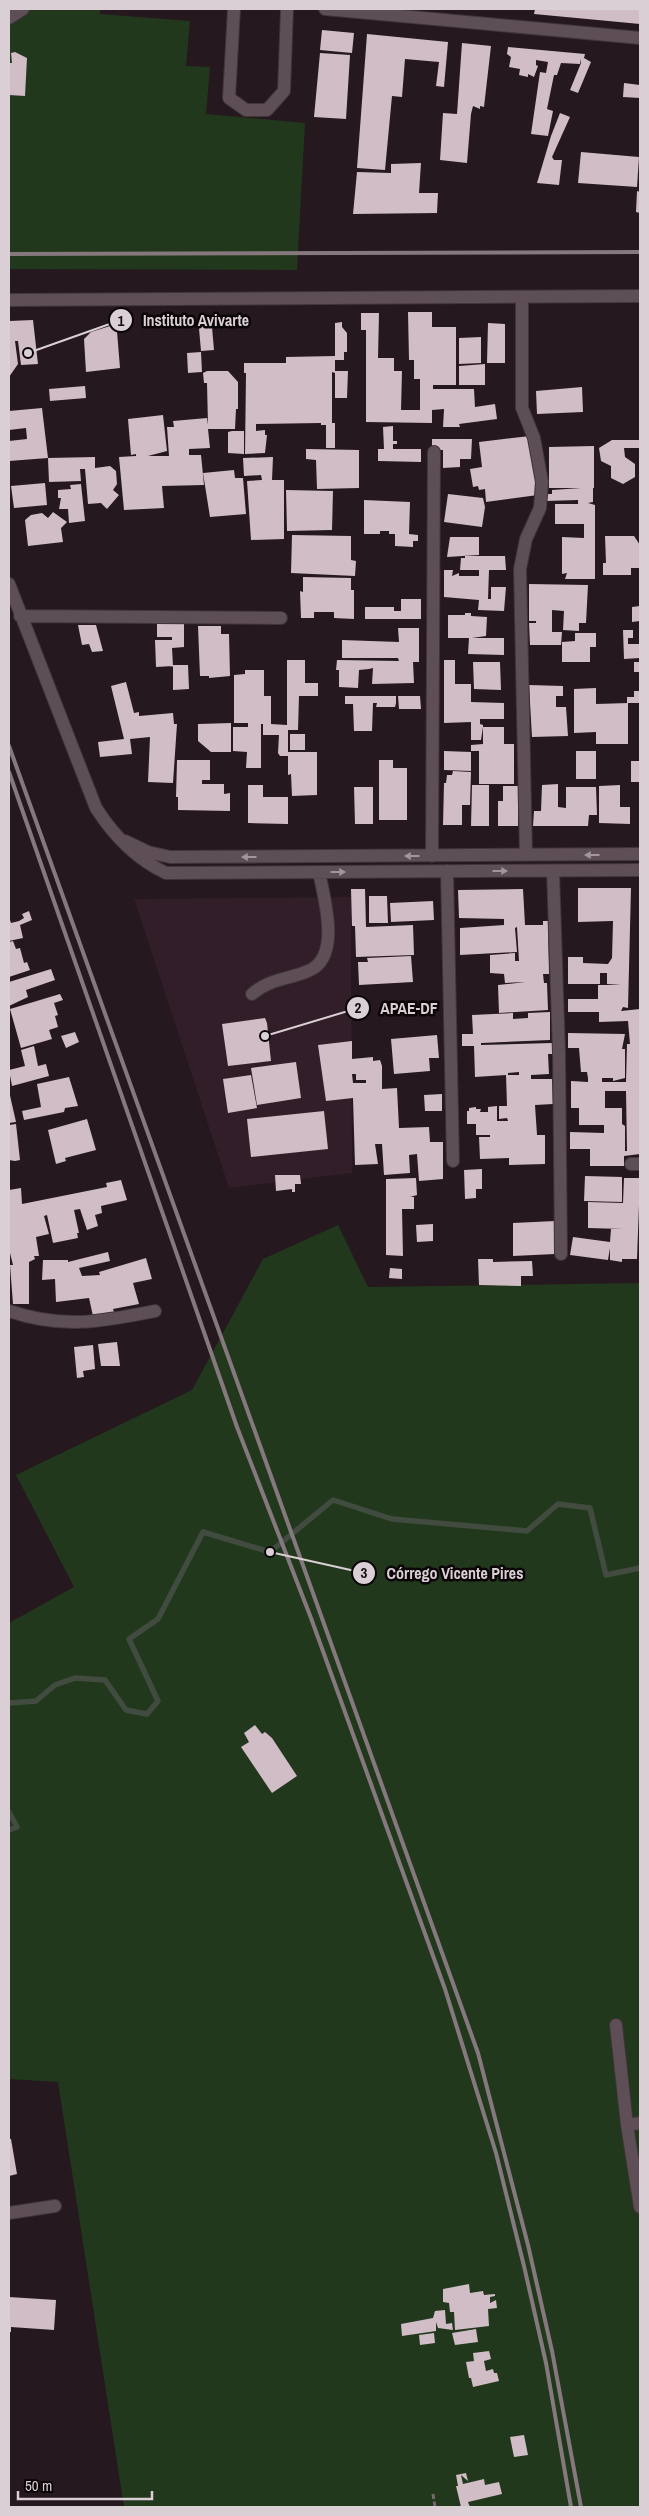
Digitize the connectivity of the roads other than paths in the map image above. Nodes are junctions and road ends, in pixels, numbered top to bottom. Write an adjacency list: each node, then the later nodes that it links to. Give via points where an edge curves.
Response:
1 (23, 9): 5 (street)
2 (234, 9): 3 (street, via 229,98 246,110 267,110 284,91)
3 (288, 9)
4 (324, 9): 6 (street)
5 (9, 18)
6 (640, 38)
7 (640, 296): 8 (street)
8 (522, 298): 9 (street); 16 (street, via 520,394 540,466 540,508 526,539 520,569)
9 (9, 300)
10 (434, 452): 17 (street)
11 (9, 584): 12 (street)
12 (20, 616): 13 (street); 14 (street, via 89,794 106,825)
13 (282, 618)
14 (123, 840): 17 (street, one-way to 14, via 170,857 148,852); 21 (street, via 146,864 166,873)
15 (640, 854): 16 (street, one-way to 16)
16 (526, 855): 17 (street)
17 (432, 856)
18 (640, 870): 20 (street)
19 (447, 871): 20 (street, one-way to 20); 21 (street, one-way to 19); 23 (street)
20 (553, 871): 24 (street)
21 (319, 872): 22 (street, via 328,935 328,950 324,958 308,972 274,980)
22 (252, 994)
23 (452, 1161)
24 (561, 1254)
25 (9, 1311): 26 (street, via 58,1323 78,1324)
26 (154, 1311)
27 (616, 2025): 29 (street)
28 (640, 2123): 29 (street)
29 (627, 2125): 31 (street)
30 (56, 2206): 32 (street)
31 (640, 2207)
32 (9, 2213)

